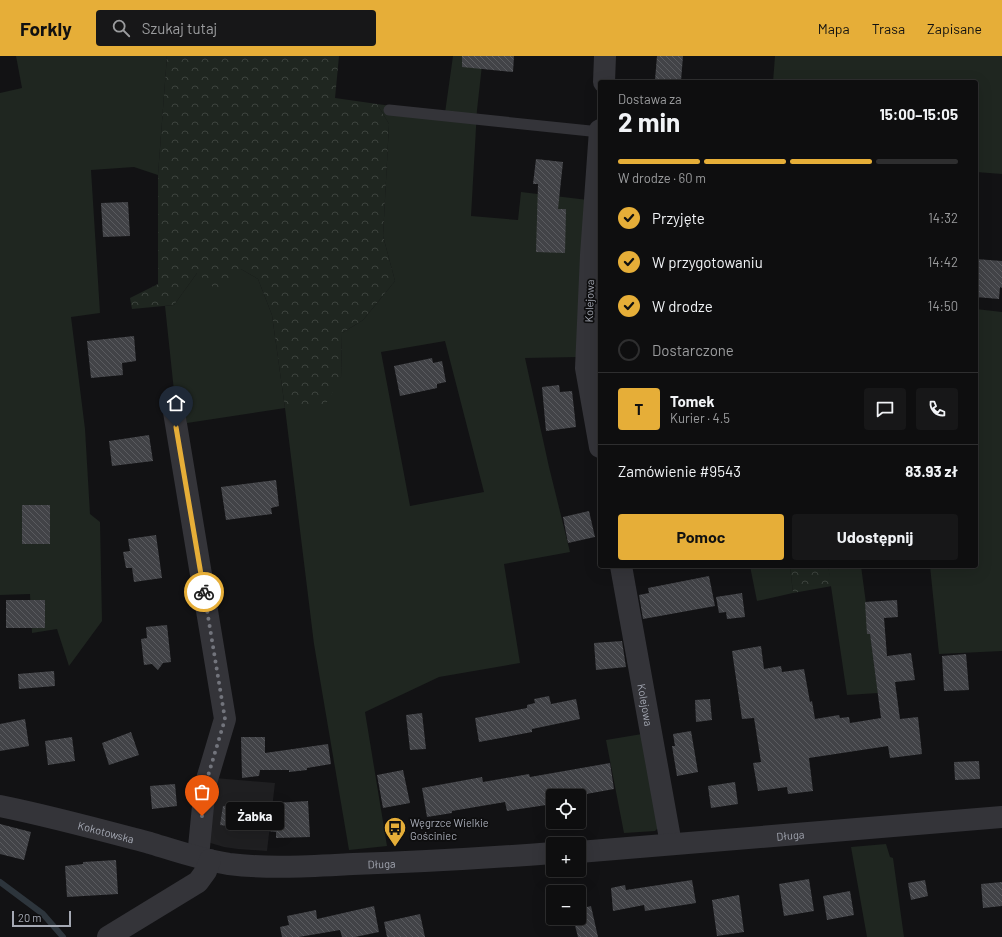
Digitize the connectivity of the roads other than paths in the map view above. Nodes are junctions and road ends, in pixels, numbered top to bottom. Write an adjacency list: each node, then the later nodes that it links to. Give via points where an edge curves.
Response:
1 (606, 56): 2 (street)
2 (604, 80)
3 (389, 110): 4 (lane)
4 (598, 131)
5 (598, 159): 7 (street, Kolejowa, via 586,368)
6 (174, 412): 14 (street, via 225,719 205,786)
7 (598, 436)
8 (621, 568): 11 (street, Kolejowa)
9 (0, 806): 14 (street, Kokotowska)
10 (1002, 818): 11 (street, Długa)
11 (671, 844): 12 (street, Długa)
12 (586, 851)
13 (546, 854): 14 (street, Długa, via 376,864 279,866 238,865)
14 (204, 858): 15 (street, via 206,871 198,882)
15 (108, 937)

